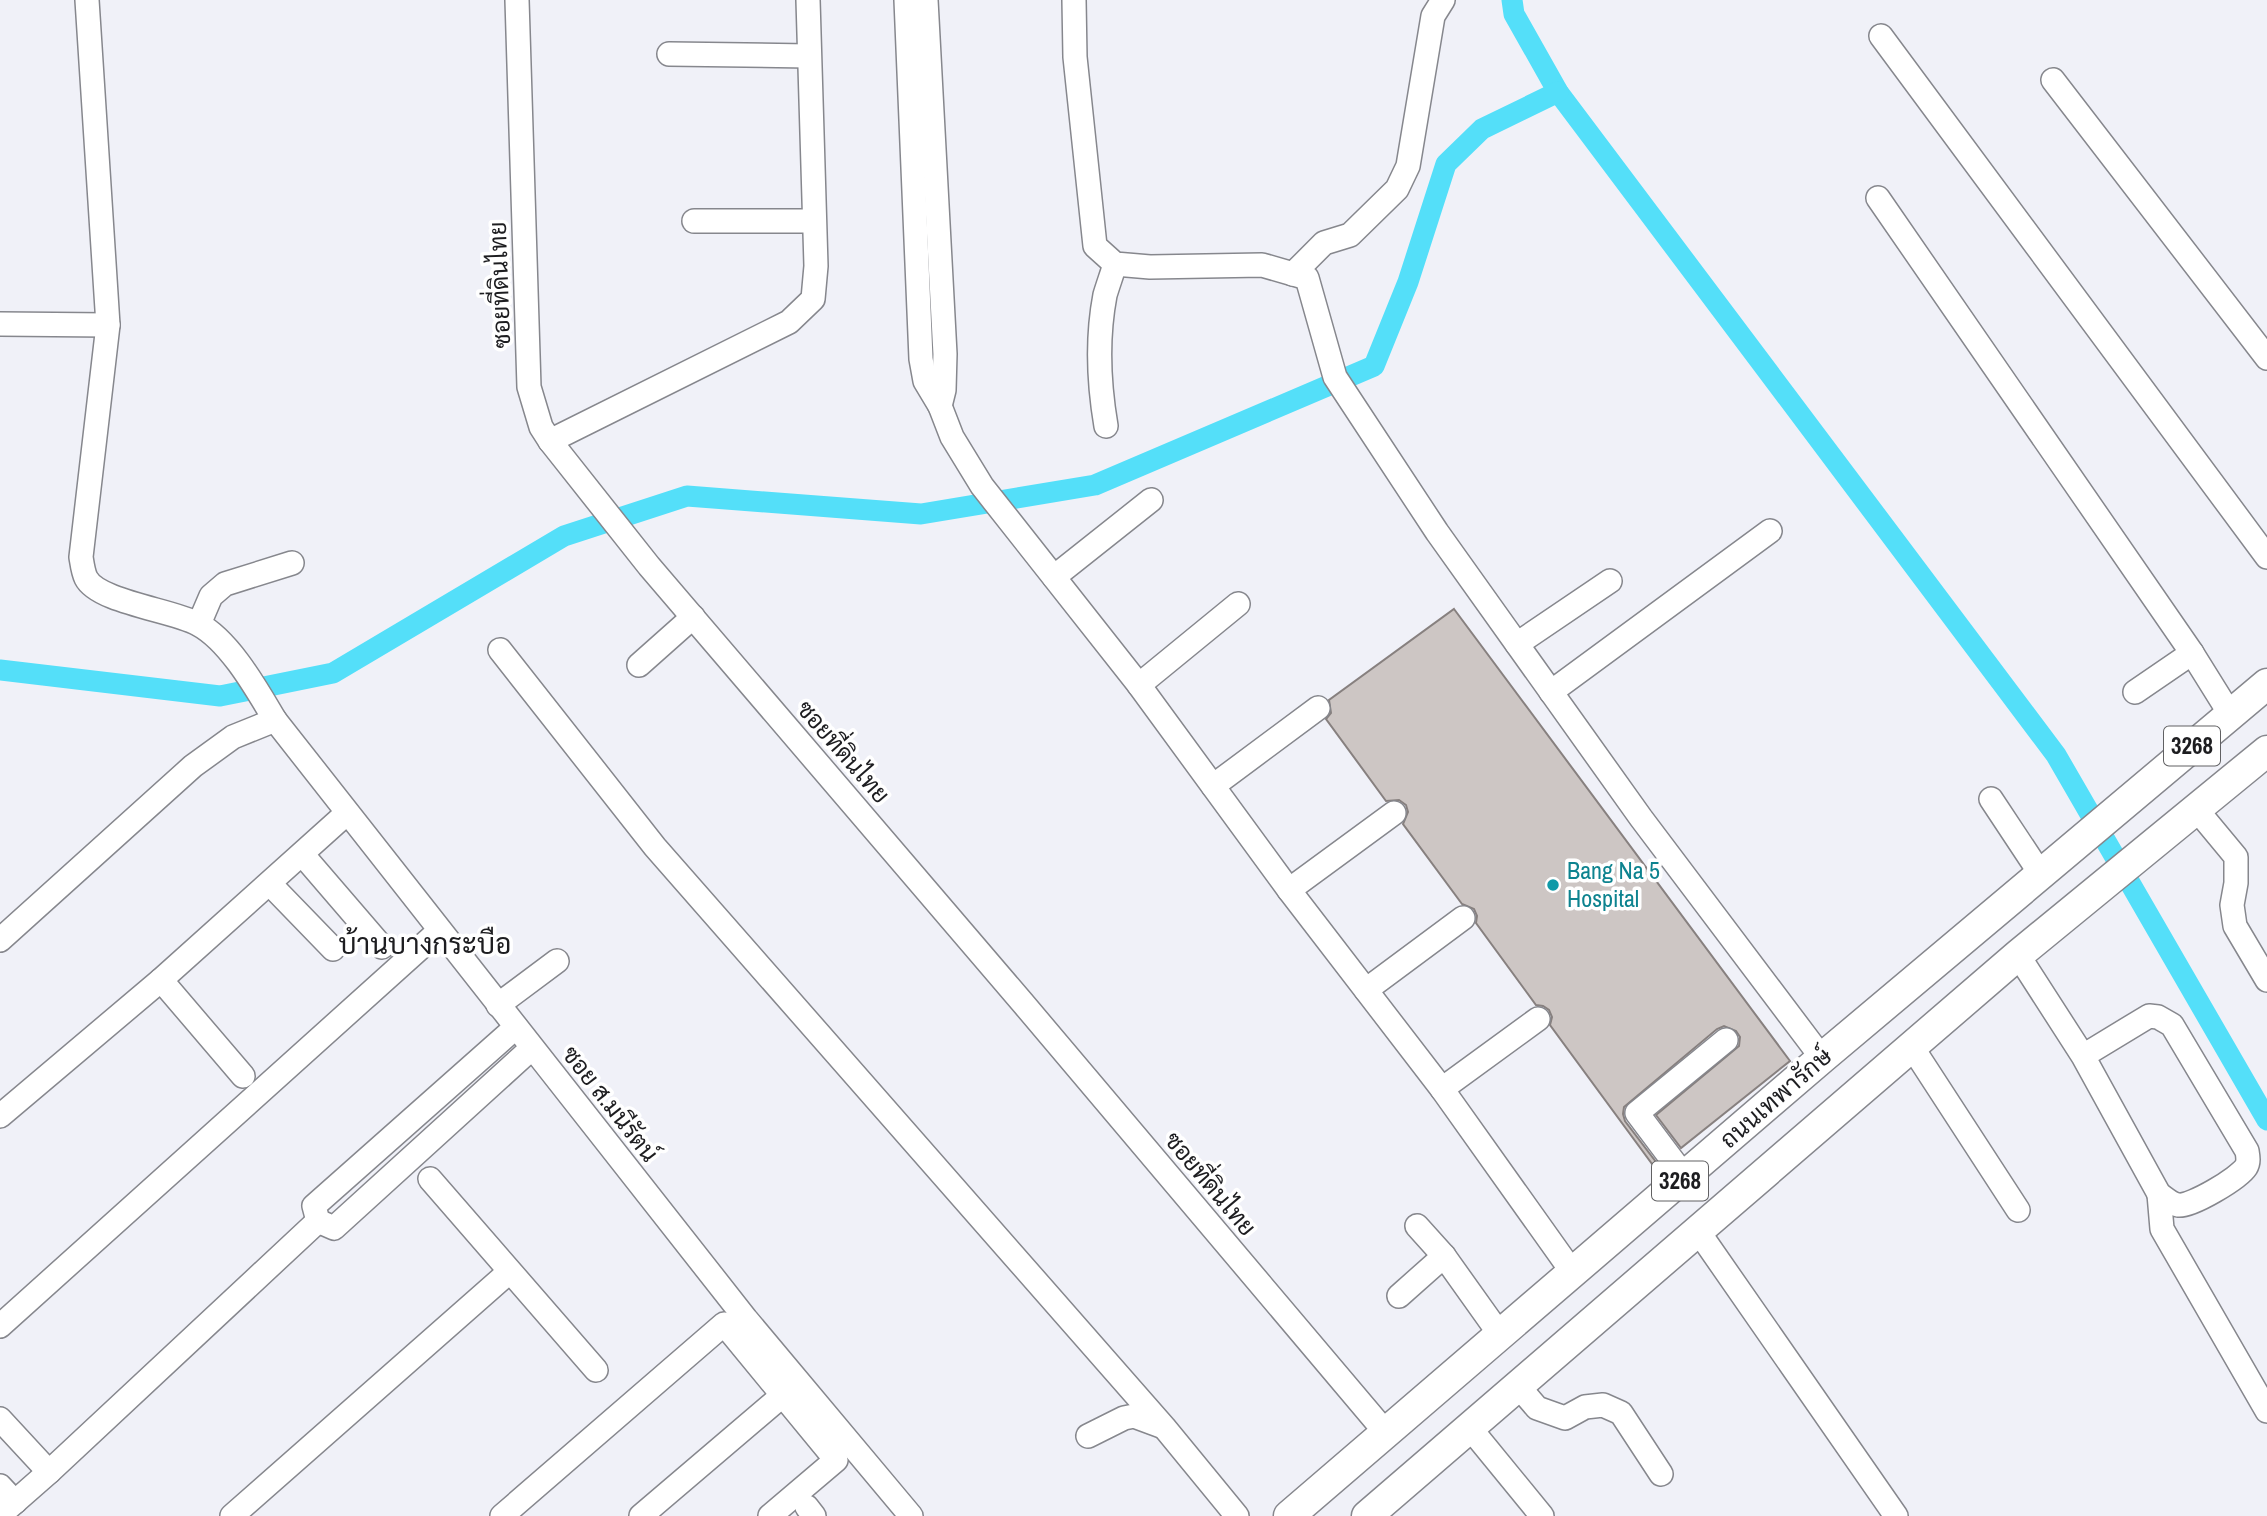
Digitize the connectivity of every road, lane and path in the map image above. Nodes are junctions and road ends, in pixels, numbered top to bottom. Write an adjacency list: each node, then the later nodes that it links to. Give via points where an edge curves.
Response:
1 (87, 0): 19 (street)
2 (517, 0): 22 (street, ซอยที่ดินไทย, via 529,387)
3 (808, 0): 10 (street)
4 (906, 0): 13 (street)
5 (926, 0): 13 (street)
6 (1074, 0): 16 (street, via 1075,57 1095,246)
7 (1443, 0): 17 (street, via 1433,16 1408,166 1397,189 1350,235 1324,243)
8 (1881, 36): 25 (street)
9 (669, 54): 10 (street)
10 (809, 56): 14 (street)
11 (2053, 80): 20 (street)
12 (1878, 198): 34 (street)
13 (926, 214): 27 (street, via 945,354 940,406 952,437 982,486)
14 (814, 220): 15 (street); 22 (street, via 813,299 789,322)
15 (694, 221)
16 (1115, 264): 17 (street, via 1262,265); 21 (street, via 1105,296 1101,344)
17 (1293, 274): 32 (street, via 1307,278 1335,377)
18 (0, 324): 19 (street)
19 (108, 325): 31 (street, via 81,557 85,578 98,592)
20 (2267, 358)
21 (1106, 426)
22 (550, 441): 30 (street, ซอยที่ดินไทย)
23 (1151, 500): 27 (street)
24 (1770, 531): 38 (street)
25 (2267, 557)
26 (292, 563): 31 (street, via 225,584 211,596)
27 (1054, 577): 37 (street)
28 (1610, 581): 32 (street)
29 (1238, 604): 37 (street)
30 (693, 617): 35 (street); 94 (street, ซอยที่ดินไทย)
31 (199, 624): 42 (street, ซอย ส.มนีรัตน์, via 236,660)
32 (1517, 644): 38 (street)
33 (500, 650): 92 (street, via 655,848)
34 (2192, 653): 39 (street); 41 (street)
35 (639, 665)
36 (2267, 684): 41 (main road, ถนนเทพารักษ์ / 3268)
37 (1139, 685): 44 (street)
38 (1551, 692): 70 (street)
39 (2135, 692)
40 (1318, 708): 44 (street)
41 (2230, 714): 50 (main road, ถนนเทพารักษ์ / 3268)
42 (275, 719): 47 (street, ซอย ส.มนีรัตน์); 55 (street, via 233,737 193,766)
43 (2267, 751): 46 (main road, ถนนเทพารักษ์ / 3268)
44 (1213, 786): 52 (street)
45 (1991, 799): 50 (street)
46 (2197, 810): 58 (main road, ถนนเทพารักษ์ / 3268); 61 (street, via 2236,857 2235,926)
47 (347, 813): 49 (street); 54 (street, ซอย ส.มนีรัตน์)
48 (1394, 813): 52 (street)
49 (302, 854): 51 (street); 56 (street)
50 (2040, 873): 70 (main road, ถนนเทพารักษ์ / 3268)
51 (270, 884): 57 (street); 60 (street)
52 (1289, 890): 62 (street)
53 (1463, 918): 62 (street)
54 (439, 931): 63 (street, ซอย ส.มนีรัตน์); 85 (street)
55 (0, 940)
56 (382, 947)
57 (333, 949)
58 (2018, 955): 67 (main road, ถนนเทพารักษ์ / 3268); 69 (street)
59 (557, 961): 63 (street)
60 (161, 980): 71 (street); 73 (street)
61 (2267, 980)
62 (1366, 990): 72 (street)
63 (498, 1005): 65 (street, ซอย ส.มนีรัตน์)
64 (1538, 1019): 72 (street)
65 (516, 1027): 68 (street, ซอย ส.มนีรัตน์); 78 (street, via 314,1206)
66 (1727, 1040): 74 (street, via 1637,1113)
67 (1912, 1047): 77 (street); 80 (main road, ถนนเทพารักษ์ / 3268)
68 (532, 1048): 78 (street, via 334,1228); 103 (street, ซอย ส.มนีรัตน์, via 746,1319)
69 (2083, 1056): 76 (street); 76 (street, via 2149,1016 2172,1025 2247,1151 2246,1168 2188,1205 2173,1204)
70 (1822, 1058): 74 (main road, ถนนเทพารักษ์ / 3268)
71 (243, 1076)
72 (1442, 1089): 83 (street)
73 (0, 1116)
74 (1685, 1177): 83 (main road, ถนนเทพารักษ์ / 3268)
75 (430, 1179): 82 (street)
76 (2159, 1194): 90 (street, via 2162,1229)
77 (2018, 1210)
78 (318, 1221): 96 (street)
79 (1417, 1226): 81 (street)
80 (1698, 1231): 88 (main road, ถนนเทพารักษ์ / 3268); 108 (street)
81 (1444, 1256): 84 (street); 86 (street)
82 (509, 1272): 87 (street); 99 (street)
83 (1573, 1273): 86 (main road, ถนนเทพารักษ์ / 3268)
84 (1399, 1296)
85 (0, 1326)
86 (1500, 1336): 94 (main road, ถนนเทพารักษ์ / 3268)
87 (596, 1370)
88 (1519, 1387): 93 (main road, ถนนเทพารักษ์ / 3268); 97 (street, via 1537,1408 1565,1418 1585,1407 1603,1405 1621,1413)
89 (783, 1395): 100 (street, via 724,1324); 101 (street); 102 (street, via 836,1460)
90 (2267, 1411)
91 (0, 1419): 96 (street)
92 (1164, 1427): 95 (street, via 1134,1416); 104 (street)
93 (1470, 1428): 106 (main road, ถนนเทพารักษ์ / 3268); 107 (street)
94 (1387, 1434): 105 (main road, ถนนเทพารักษ์ / 3268)
95 (1088, 1436)
96 (49, 1472): 98 (street)
97 (1661, 1474)
98 (5, 1501)
99 (232, 1516)
100 (502, 1516)
101 (641, 1516)
102 (770, 1516)
103 (911, 1516)
104 (1237, 1516)
105 (1289, 1516)
106 (1367, 1516)
107 (1542, 1516)
108 (1896, 1516)

